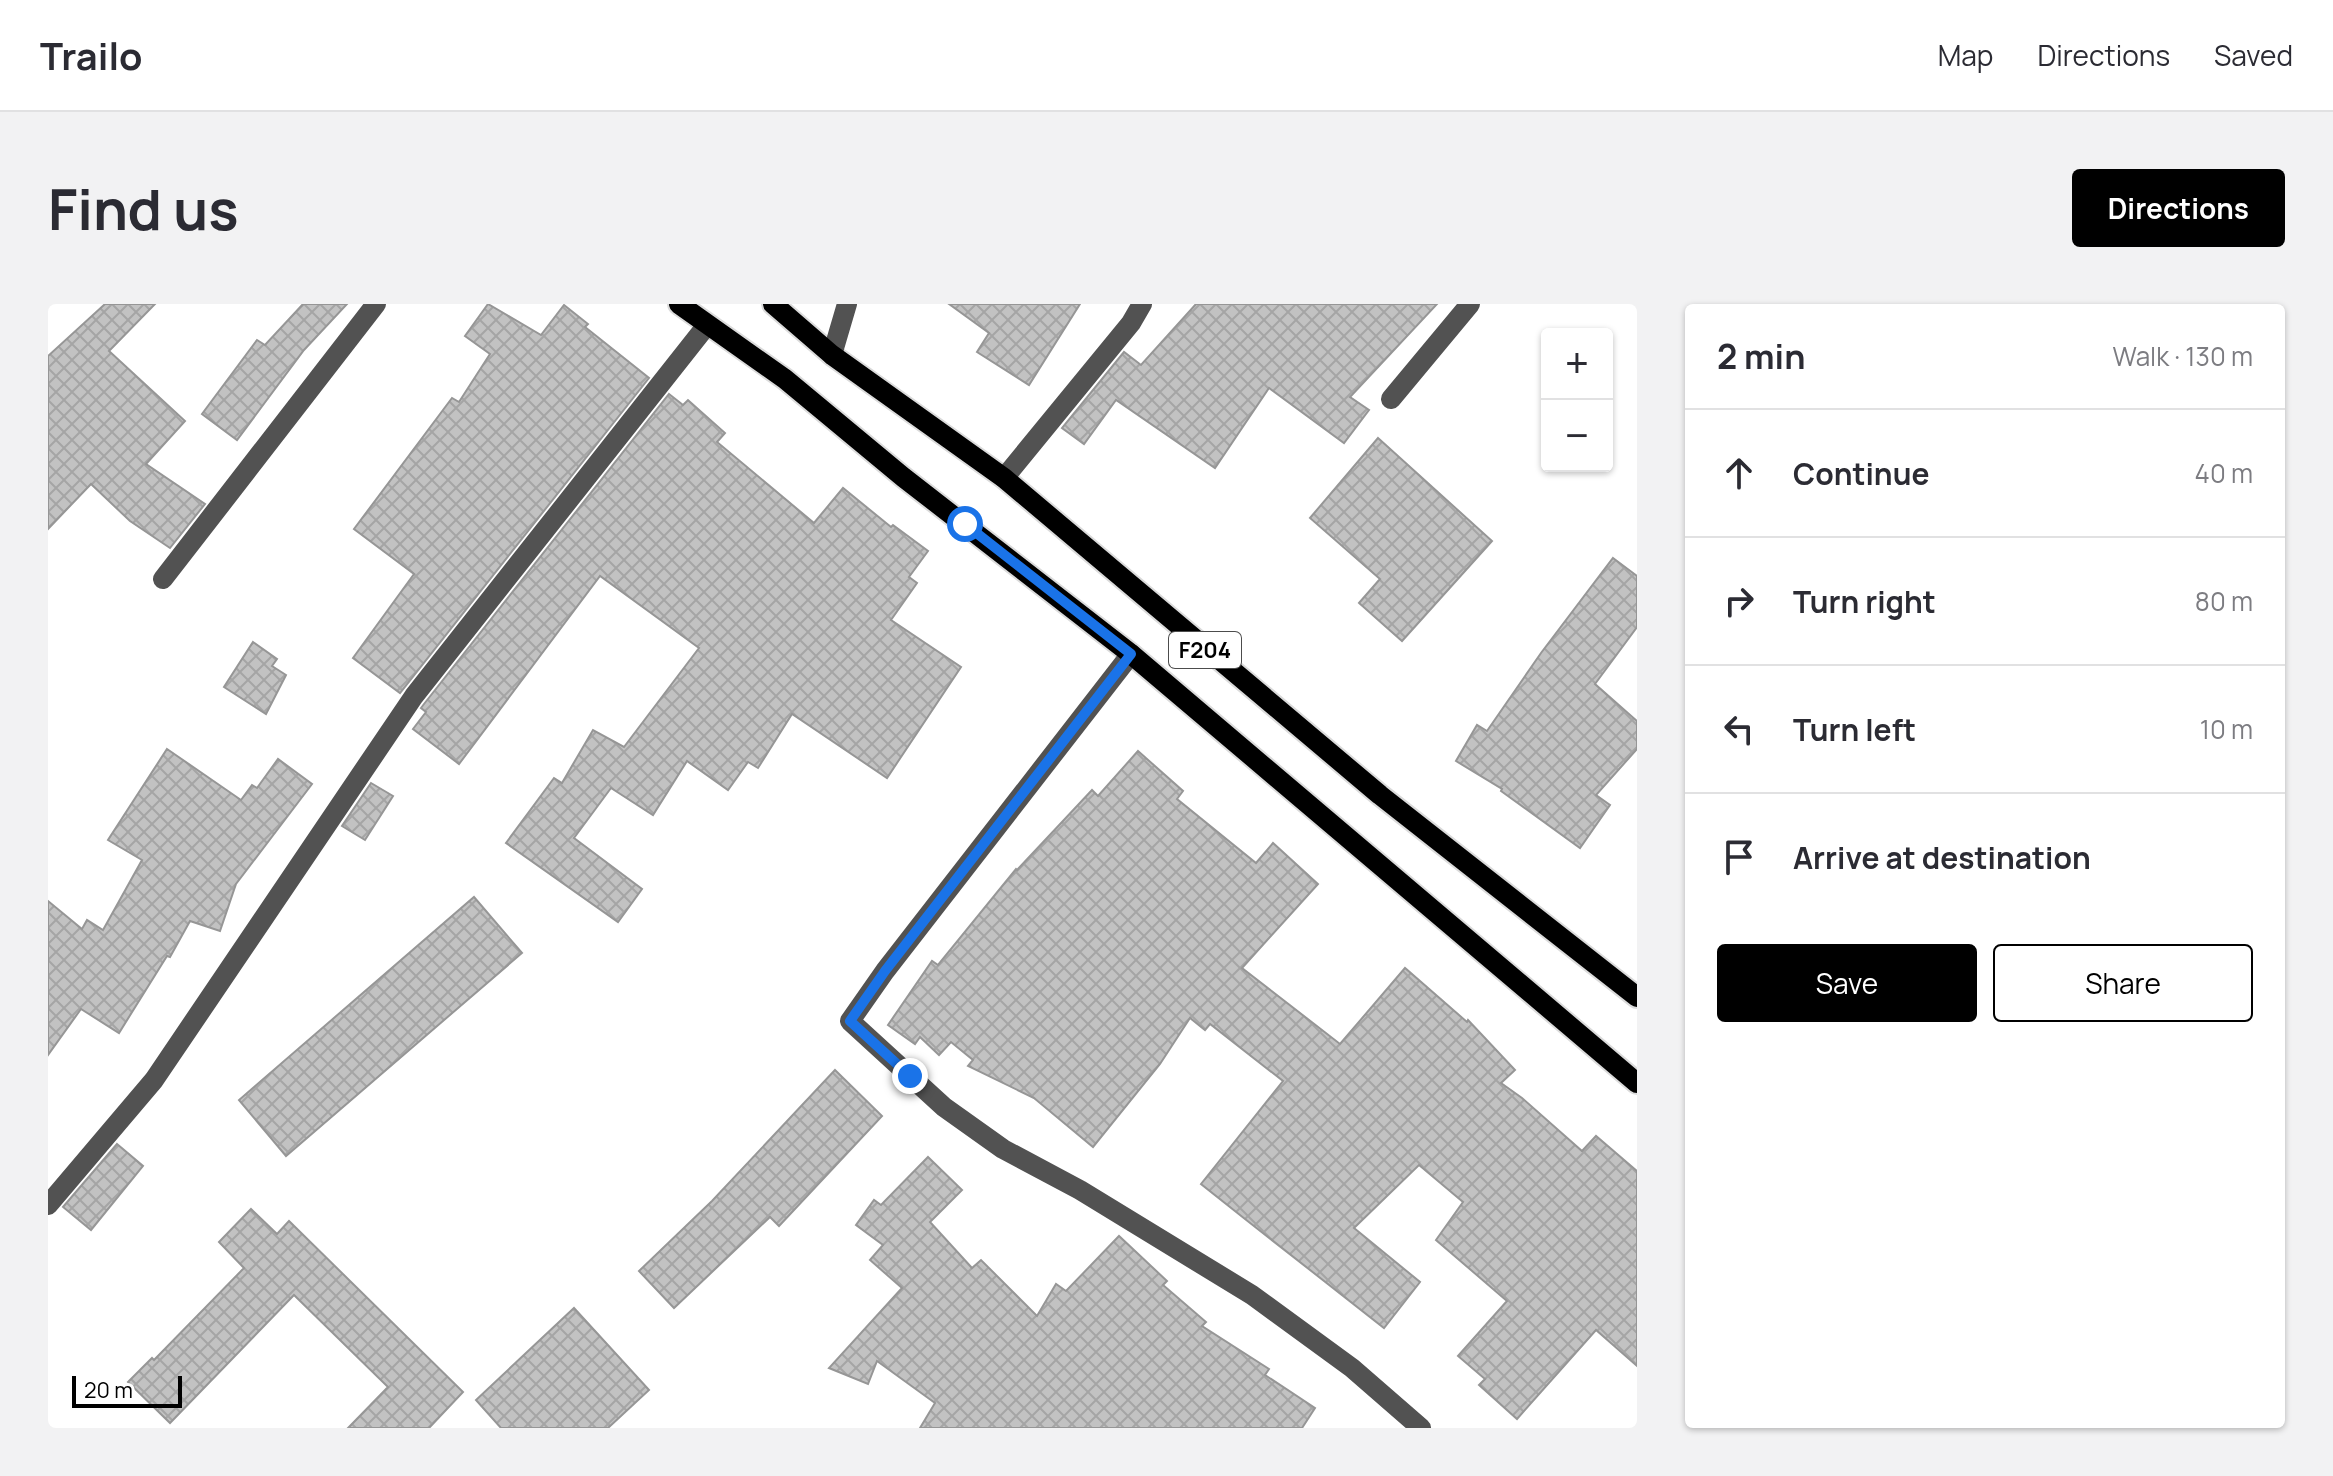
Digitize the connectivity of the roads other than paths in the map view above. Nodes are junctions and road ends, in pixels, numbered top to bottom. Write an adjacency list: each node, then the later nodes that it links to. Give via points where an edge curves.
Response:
1 (376, 304): 11 (street)
2 (679, 304): 7 (main road, F204)
3 (773, 304): 8 (main road, F204)
4 (847, 304): 8 (street)
5 (1142, 304): 10 (street)
6 (1470, 304): 9 (street)
7 (707, 325): 12 (main road, F204, via 785,379); 15 (street, via 414,696 154,1080)
8 (832, 355): 10 (main road, F204)
9 (1391, 399)
10 (1004, 478): 13 (main road, F204, via 1380,795)
11 (163, 579)
12 (1131, 654): 14 (main road, F204); 16 (street, via 850,1021 944,1107 1003,1149 1252,1295 1352,1368)
13 (1637, 997)
14 (1637, 1083)
15 (48, 1205)
16 (1421, 1428)

